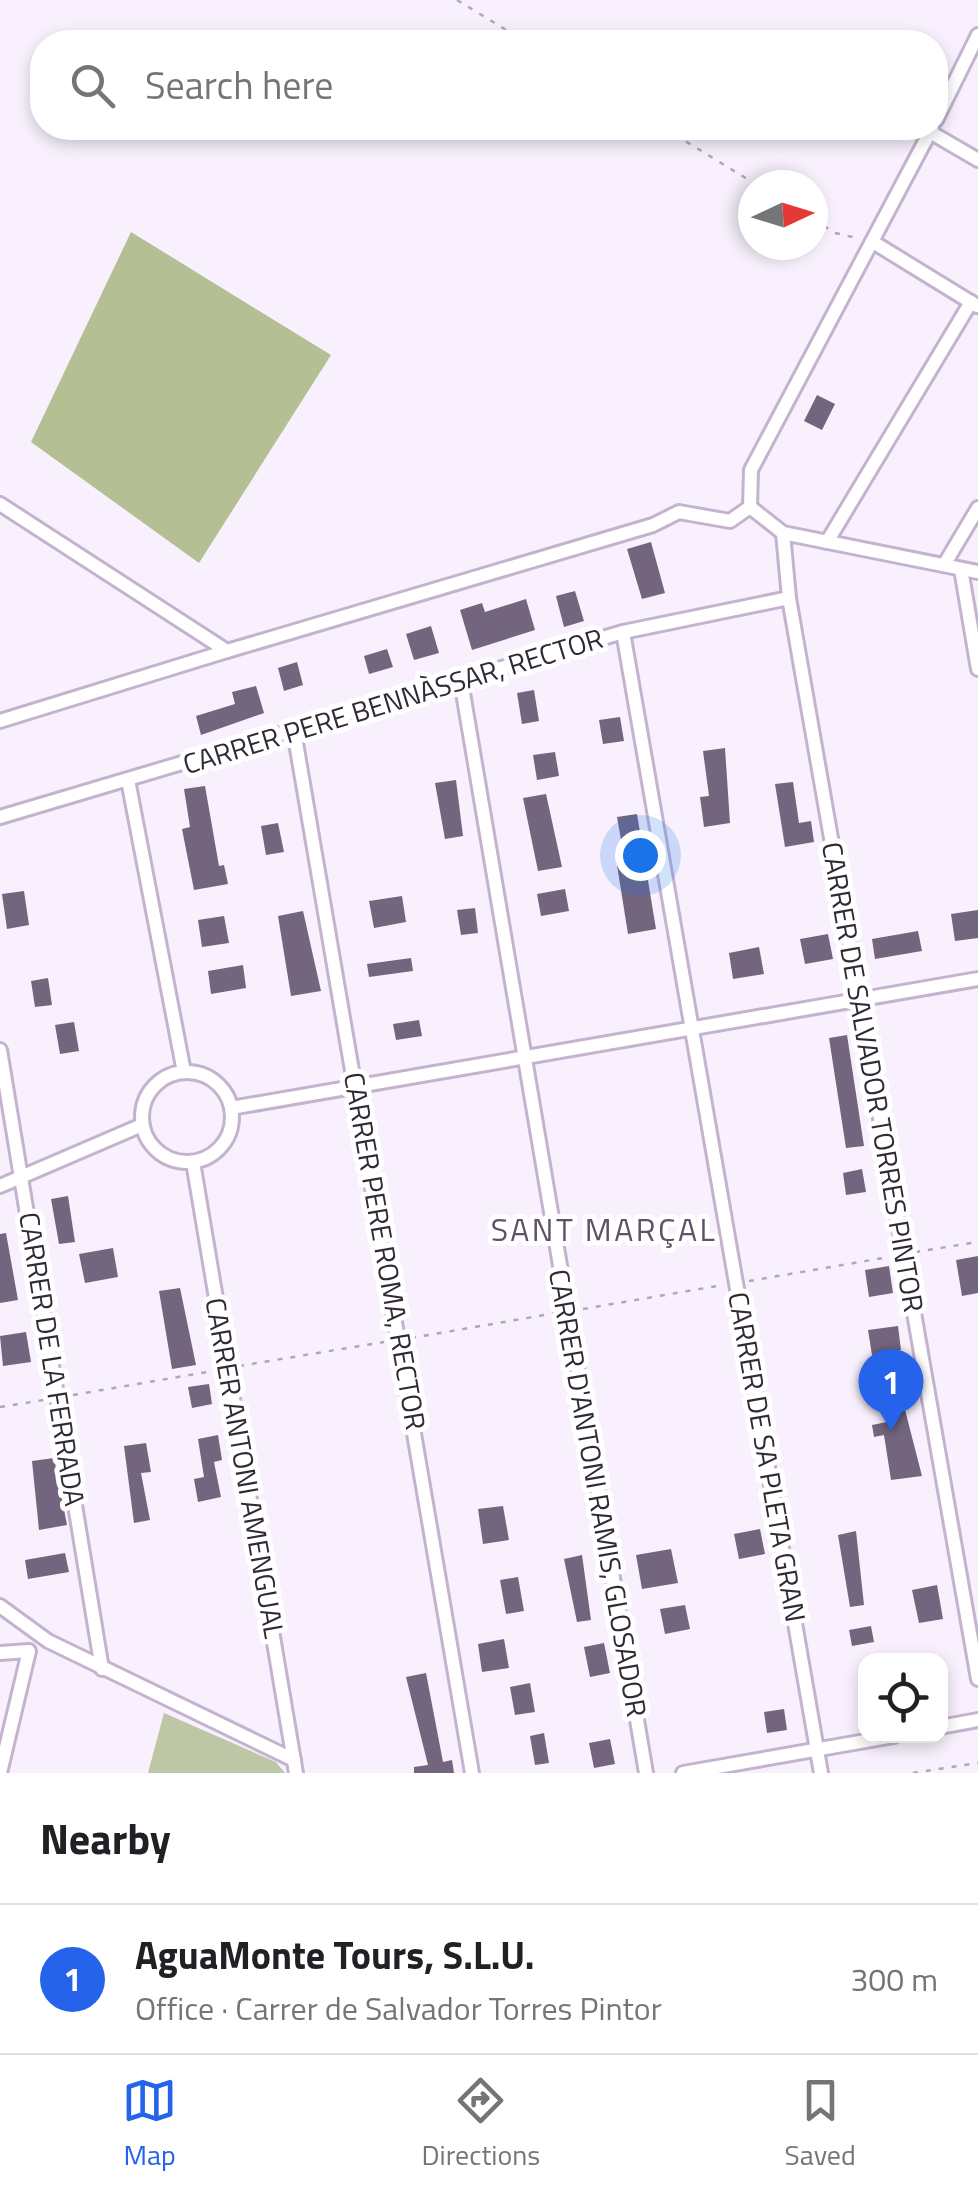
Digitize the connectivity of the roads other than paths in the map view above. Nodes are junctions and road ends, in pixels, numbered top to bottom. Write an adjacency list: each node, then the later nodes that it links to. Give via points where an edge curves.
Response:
1 (978, 35): 2 (street)
2 (948, 94)
3 (948, 138): 5 (street)
4 (925, 140): 6 (street)
5 (978, 160)
6 (872, 242): 7 (street); 9 (street, via 751,470)
7 (975, 304): 12 (street)
8 (0, 504): 18 (street)
9 (750, 507): 11 (street); 18 (street, via 730,521 679,512)
10 (978, 508): 13 (street)
11 (783, 534): 12 (street); 16 (street, CARRER DE SALVADOR TORRES PINTOR)
12 (827, 542): 13 (street)
13 (944, 565): 14 (street)
14 (961, 569): 15 (street); 19 (street)
15 (978, 572)
16 (789, 598): 17 (street, CARRER PERE BENNÀSSAR, RECTOR); 26 (street, CARRER DE SALVADOR TORRES PINTOR)
17 (624, 632): 20 (street, CARRER PERE BENNÀSSAR, RECTOR); 27 (street, CARRER DE SA PLETA GRAN)
18 (226, 651): 21 (street)
19 (978, 669)
20 (461, 681): 22 (street, CARRER PERE BENNÀSSAR, RECTOR); 29 (street, CARRER D'ANTONI RAMIS, GLOSADOR)
21 (0, 720)
22 (294, 730): 23 (street, CARRER PERE BENNÀSSAR, RECTOR); 31 (street, CARRER PERE ROMA, RECTOR)
23 (128, 780): 24 (street, CARRER PERE BENNÀSSAR, RECTOR); 30 (street)
24 (0, 817)
25 (978, 979): 26 (street)
26 (860, 1000): 27 (street); 40 (street, CARRER DE SALVADOR TORRES PINTOR)
27 (692, 1028): 29 (street); 44 (street, CARRER DE SA PLETA GRAN)
28 (0, 1050): 35 (street, CARRER DE LA FERRADA)
29 (524, 1057): 31 (street); 48 (street, CARRER D'ANTONI RAMIS, GLOSADOR)
30 (184, 1072): 32 (street, via 208,1077); 33 (street, via 169,1075 147,1096)
31 (357, 1086): 32 (street); 47 (street, CARRER PERE ROMA, RECTOR)
32 (231, 1108): 34 (street, via 228,1137)
33 (142, 1125): 34 (street, via 155,1149); 35 (street)
34 (193, 1162): 45 (street, CARRER ANTONI AMENGUAL)
35 (22, 1177): 36 (street); 39 (street, CARRER DE LA FERRADA)
36 (0, 1186)
37 (0, 1606): 39 (street)
38 (0, 1653): 46 (street, via 29,1651)
39 (102, 1669): 45 (street)
40 (978, 1679)
41 (978, 1720): 42 (street)
42 (948, 1726)
43 (858, 1743): 44 (street)
44 (818, 1750): 49 (street); 50 (street, CARRER DE SA PLETA GRAN)
45 (295, 1767)
46 (0, 1773)
47 (472, 1773)
48 (646, 1773)
49 (684, 1773)
50 (822, 1773)

